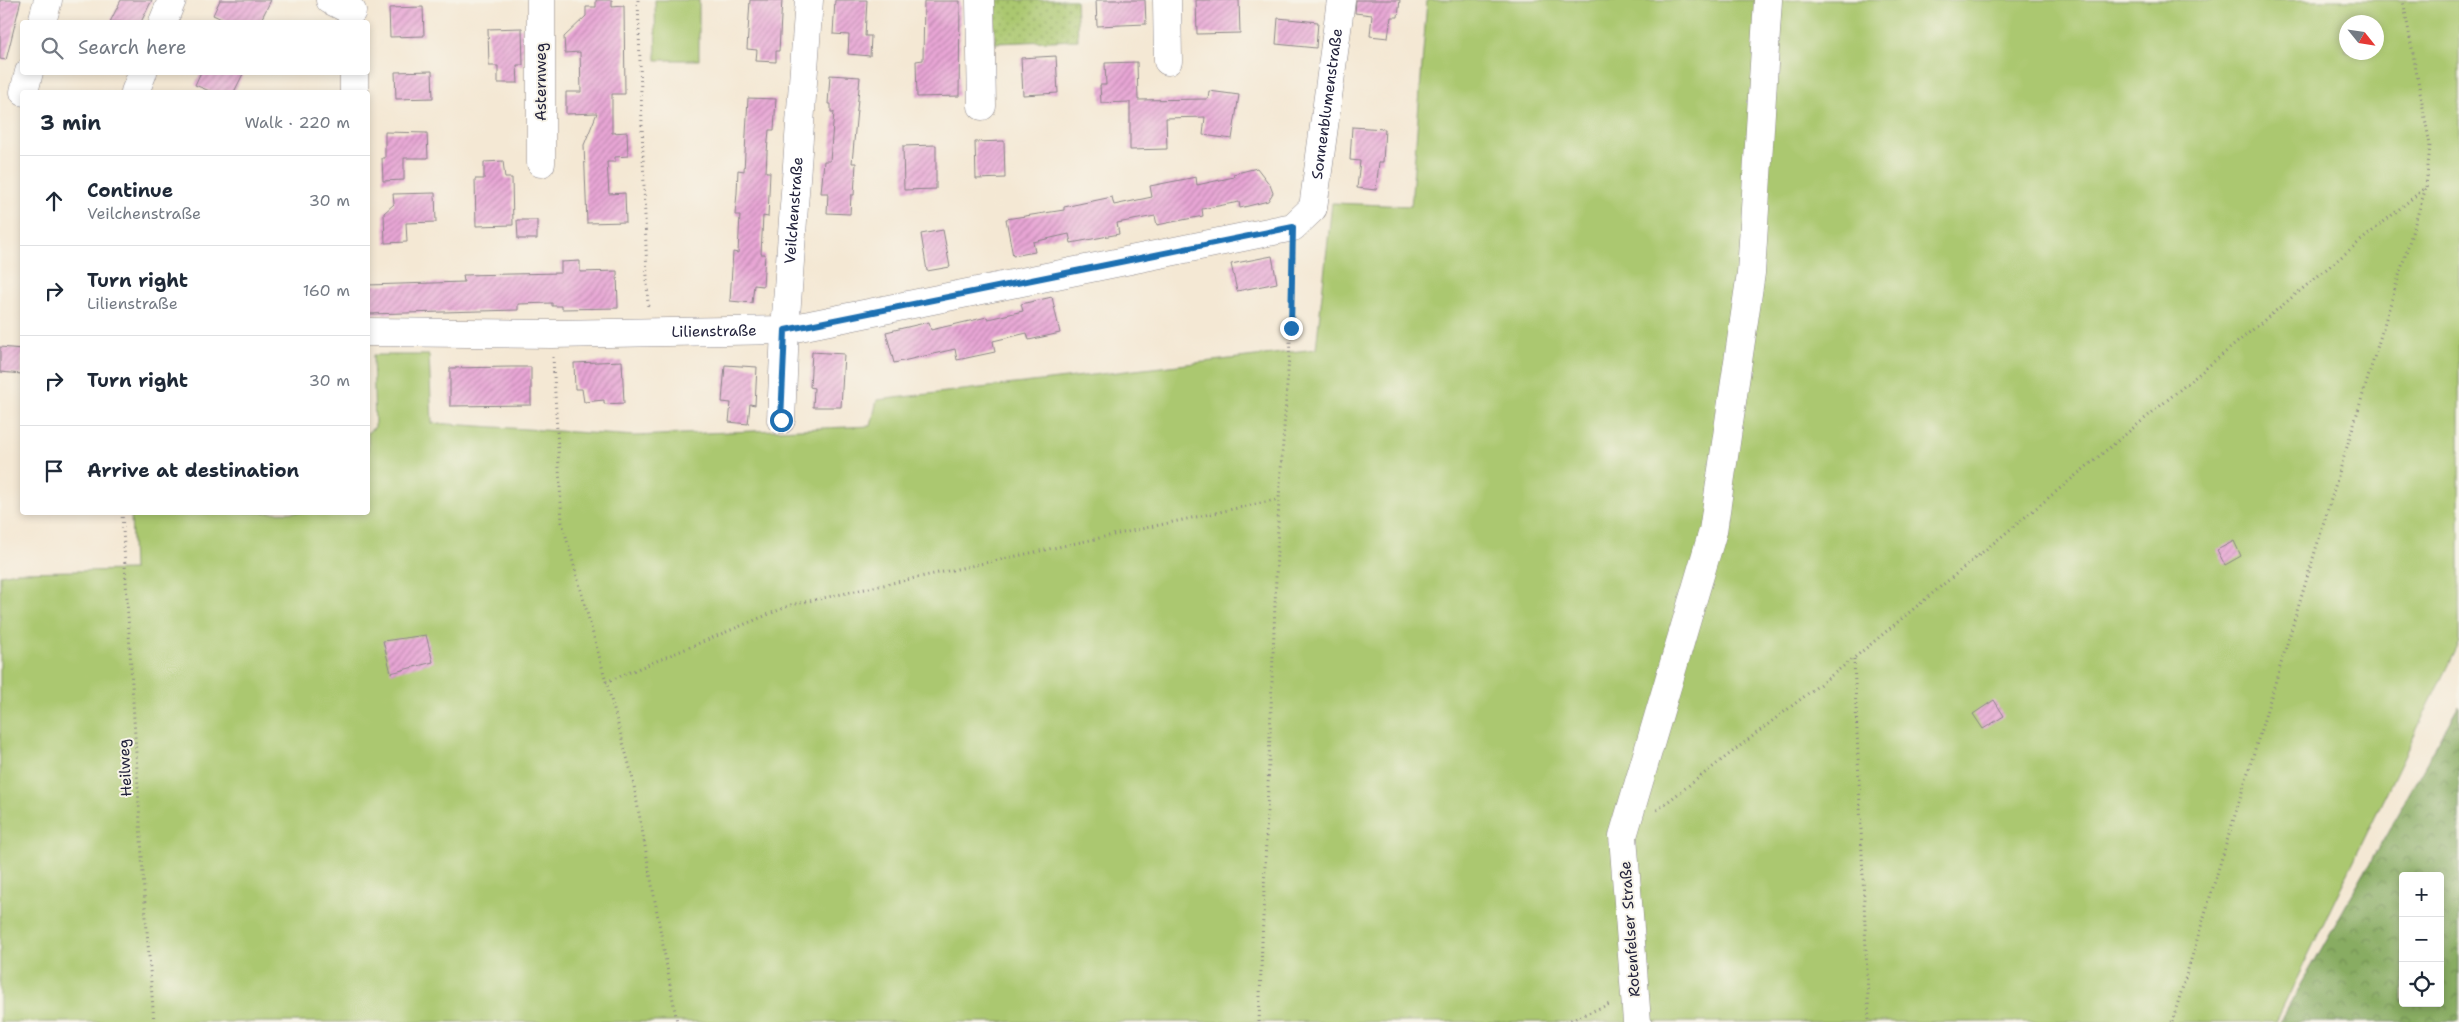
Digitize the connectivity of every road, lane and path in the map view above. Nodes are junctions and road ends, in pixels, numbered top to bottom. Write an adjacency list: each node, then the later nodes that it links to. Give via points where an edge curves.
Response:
1 (48, 0): 11 (street)
2 (172, 0): 12 (street)
3 (541, 0): 21 (street, Asternweg)
4 (638, 0): 26 (path)
5 (809, 0): 24 (street, Veilchenstraße)
6 (980, 0): 20 (street)
7 (1167, 0): 13 (street)
8 (1341, 0): 23 (street, Sonnenblumenstraße, via 1313,208)
9 (1768, 0): 34 (street, Rotenfelser Straße, via 1750,273 1713,531 1623,836)
10 (2403, 0): 22 (path, via 2430,145)
11 (43, 20)
12 (164, 20)
13 (1168, 61)
14 (28, 75): 17 (street)
15 (142, 75): 18 (street)
16 (354, 75): 19 (street)
17 (24, 90)
18 (136, 90)
19 (354, 90)
20 (982, 106)
21 (541, 164)
22 (2426, 187): 31 (path); 41 (path)
23 (1293, 227): 24 (street, Lilienstraße); 29 (path, via 1291,328)
24 (785, 330): 26 (street, Lilienstraße); 28 (street, Veilchenstraße)
25 (370, 332): 27 (street, Lilienstraße)
26 (650, 333): 27 (street, Lilienstraße)
27 (552, 334): 32 (path, via 562,522)
28 (781, 420)
29 (1279, 499): 32 (path, via 790,605); 37 (path)
30 (122, 515): 35 (path, Heilweg)
31 (1854, 658): 33 (path); 40 (path)
32 (606, 682): 36 (path, via 632,775)
33 (1654, 812)
34 (1635, 992): 38 (path); 39 (street, Rotenfelser Straße)
35 (154, 1022)
36 (678, 1022)
37 (1259, 1022)
38 (1566, 1022)
39 (1637, 1022)
40 (1869, 1022)
41 (2172, 1022)

